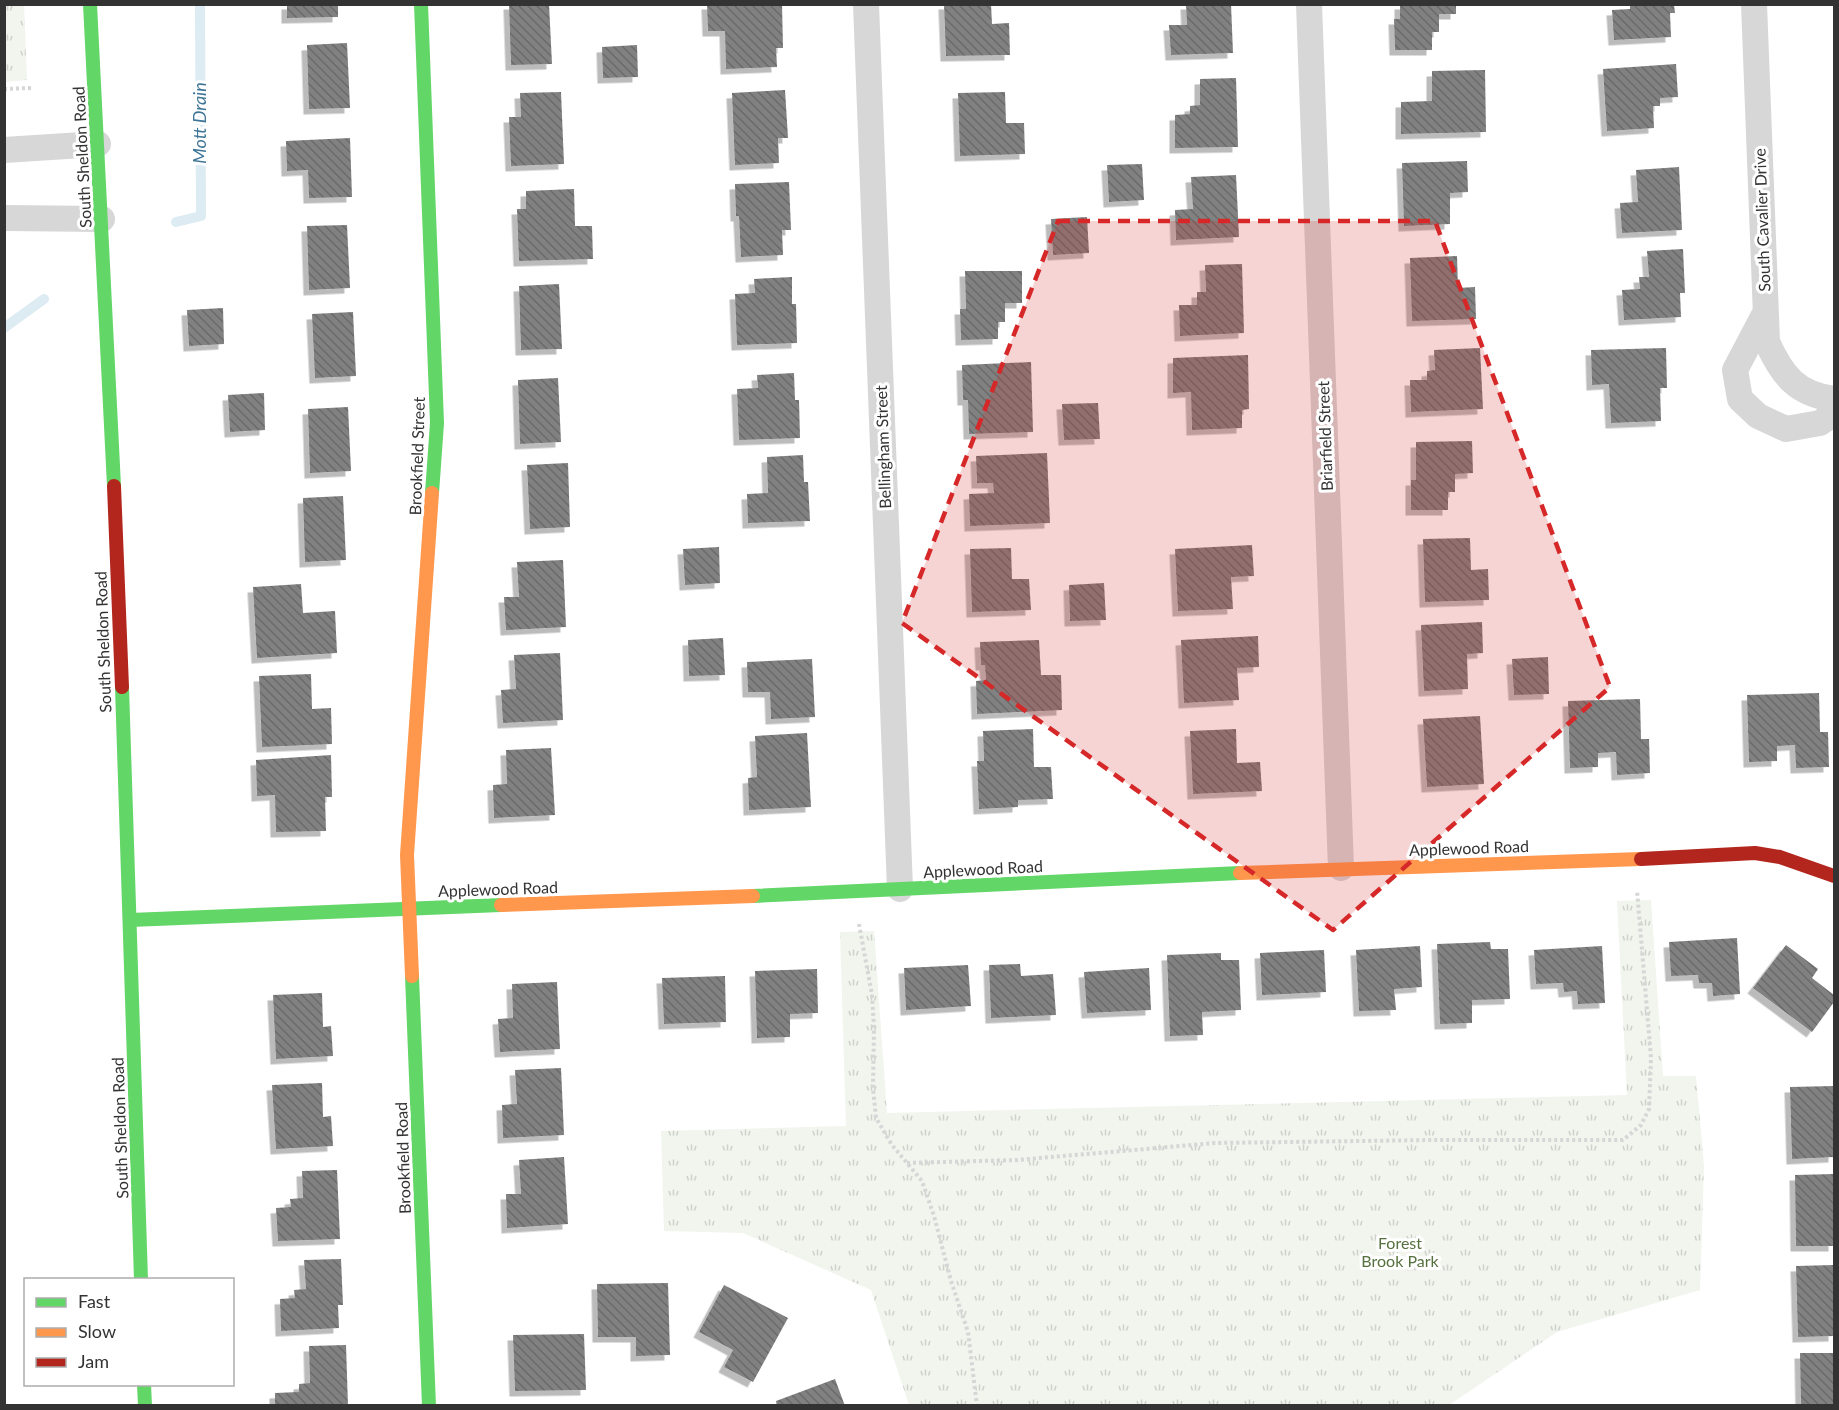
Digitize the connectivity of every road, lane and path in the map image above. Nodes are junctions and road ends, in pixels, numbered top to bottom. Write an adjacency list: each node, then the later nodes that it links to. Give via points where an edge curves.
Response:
1 (90, 4): 8 (street, South Sheldon Road)
2 (421, 4): 19 (street, Brookfield Street, via 437,423 407,855)
3 (866, 4): 18 (street, Bellingham Street)
4 (1309, 4): 15 (street, Briarfield Street)
5 (1754, 4): 12 (street, South Cavalier Drive)
6 (33, 88): 7 (path)
7 (4, 89)
8 (98, 144): 9 (street); 11 (street, South Sheldon Road)
9 (4, 150)
10 (4, 218): 11 (street)
11 (102, 219): 21 (street, South Sheldon Road)
12 (1765, 312): 13 (street, South Cavalier Drive, via 1767,342 1778,365 1806,391); 14 (street, via 1736,370 1740,399 1758,416 1786,429 1820,423)
13 (1834, 399)
14 (1834, 413)
15 (1341, 868): 16 (street, Applewood Road, via 1755,853 1780,857); 18 (street, Applewood Road)
16 (1834, 876)
17 (1636, 887): 22 (path, via 1651,1058 1649,1109 1641,1125 1623,1140 1215,1143 1017,1160)
18 (900, 889): 19 (street, Applewood Road)
19 (410, 909): 21 (street, Applewood Road); 26 (street, Brookfield Road)
20 (859, 916): 22 (path, via 872,995 876,1118)
21 (130, 920): 23 (street, South Sheldon Road)
22 (908, 1164): 27 (path, via 922,1180 968,1332)
23 (141, 1278)
24 (144, 1386): 25 (street)
25 (145, 1406)
26 (429, 1406)
27 (977, 1406)

